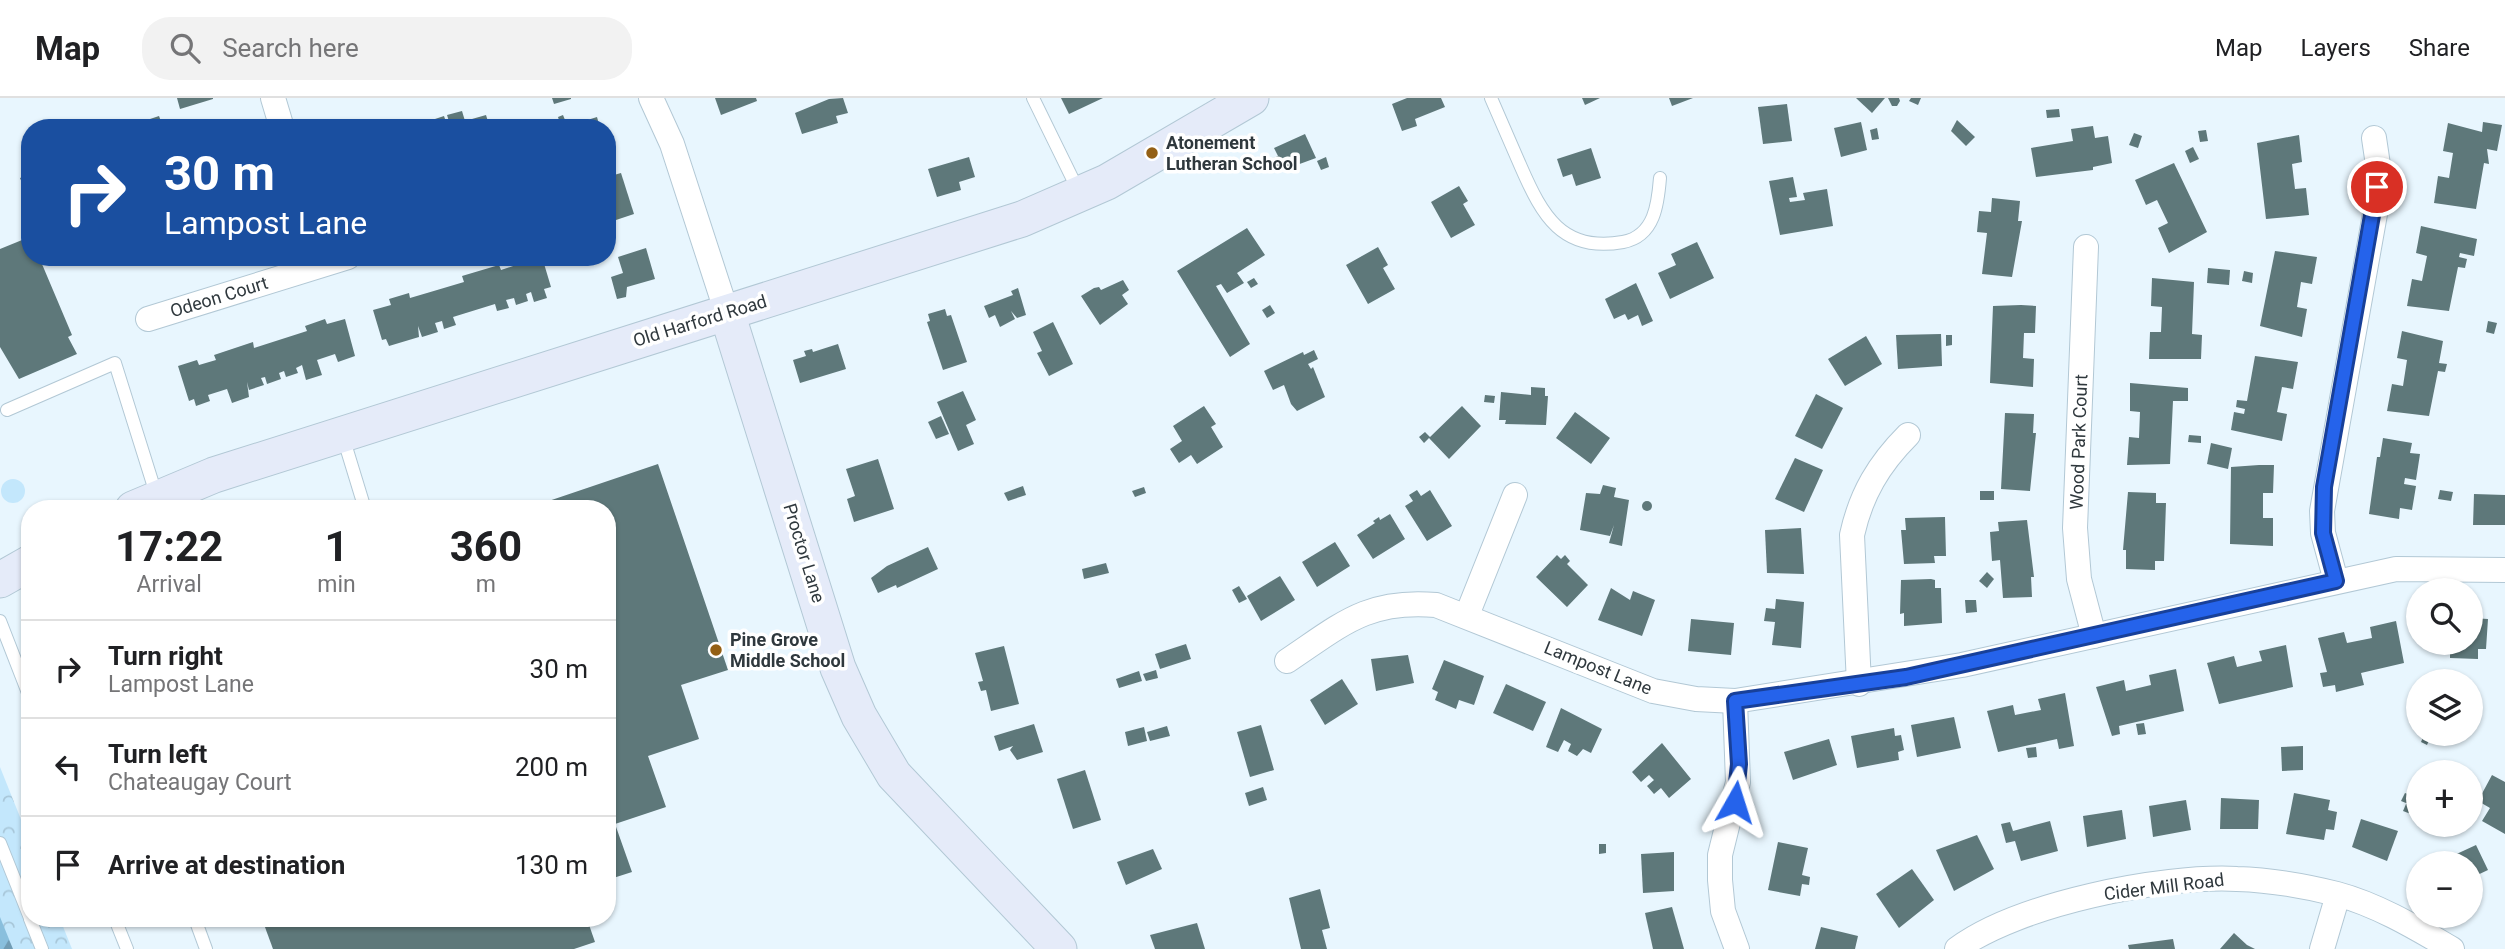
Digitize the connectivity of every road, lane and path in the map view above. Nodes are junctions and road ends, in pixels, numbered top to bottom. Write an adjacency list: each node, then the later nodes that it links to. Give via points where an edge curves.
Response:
1 (273, 98): 6 (street)
2 (651, 98): 12 (street, Proctor Lane, via 672,144)
3 (1033, 98): 9 (lane)
4 (1251, 98): 9 (street, Old Harford Road)
5 (1491, 98): 8 (lane, via 1538,206 1553,225 1571,237 1611,243 1642,233 1658,206)
6 (279, 119)
7 (2374, 138): 24 (street, via 2378,165 2375,214 2322,511)
8 (1660, 177)
9 (1080, 194): 12 (street, Old Harford Road, via 1021,219)
10 (2086, 247): 27 (street, Wood Park Court, via 2076,528 2079,579)
11 (313, 266): 13 (street, Odeon Court)
12 (727, 313): 15 (street, Old Harford Road); 41 (street, Proctor Lane, via 838,668 876,750 894,775)
13 (148, 319)
14 (7, 410): 18 (lane, via 115,363)
15 (342, 433): 19 (street, Old Harford Road); 20 (lane)
16 (1908, 435): 30 (street, via 1872,479 1852,535)
17 (1515, 495): 25 (street)
18 (144, 500)
19 (152, 500)
20 (362, 500)
21 (21, 568): 23 (street)
22 (2505, 570): 24 (street, Lampost Lane, via 2396,569)
23 (0, 580)
24 (2336, 581): 27 (street, Lampost Lane)
25 (1467, 615): 28 (street, Lampost Lane, via 1436,605 1387,605 1365,611); 31 (street, Lampost Lane, via 1653,691)
26 (0, 621): 29 (lane)
27 (2094, 636): 30 (street, Lampost Lane)
28 (1287, 661)
29 (21, 675)
30 (1858, 684): 31 (street, Lampost Lane)
31 (1735, 701): 42 (street, via 1738,782 1720,855 1720,880 1723,911)
32 (0, 843): 34 (lane)
33 (2338, 895): 43 (street, Cider Mill Road, via 2236,878 2178,882 2069,901 2016,917); 44 (street); 45 (street, Cider Mill Road, via 2408,924)
34 (21, 896)
35 (33, 927): 38 (lane)
36 (118, 927): 39 (lane)
37 (198, 927): 40 (lane)
38 (42, 949)
39 (127, 949)
40 (206, 949)
41 (1059, 949)
42 (1737, 949)
43 (1957, 949)
44 (2322, 949)
45 (2452, 949)

